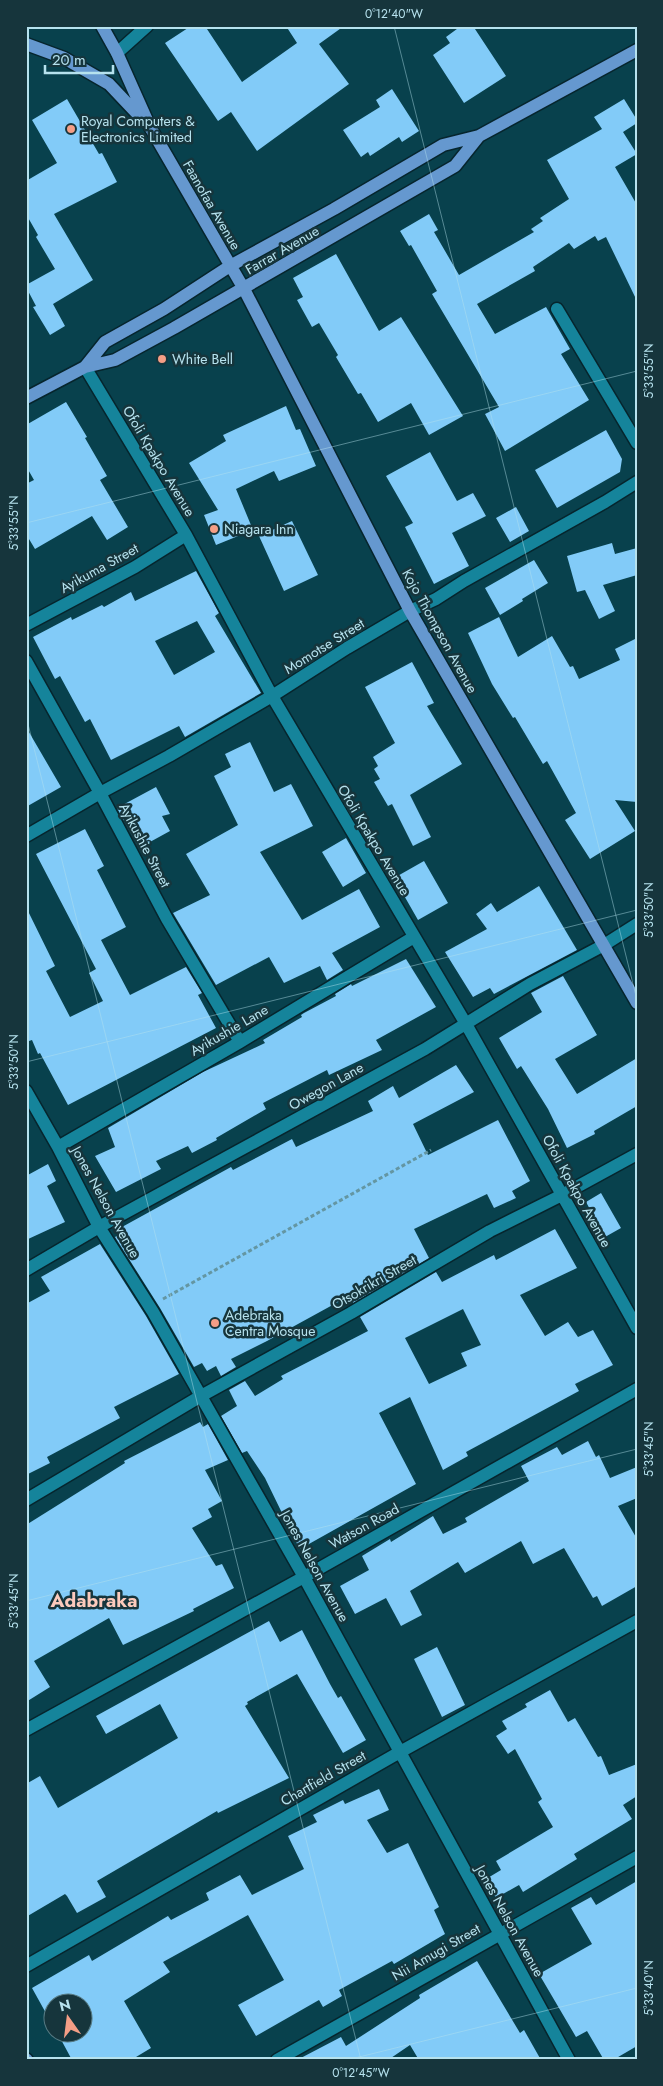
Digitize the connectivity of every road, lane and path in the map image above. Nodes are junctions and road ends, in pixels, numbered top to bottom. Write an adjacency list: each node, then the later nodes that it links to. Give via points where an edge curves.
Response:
1 (102, 26): 5 (main road, Faanofaa Avenue)
2 (147, 26): 5 (street)
3 (26, 44): 6 (main road, via 64,58 109,84)
4 (637, 50): 7 (main road, Farrar Avenue)
5 (117, 53): 6 (main road, Faanofaa Avenue)
6 (150, 127): 8 (main road, Faanofaa Avenue)
7 (478, 136): 8 (main road, Farrar Avenue, via 443,145); 9 (main road, Farrar Avenue, via 456,166)
8 (230, 266): 9 (main road, Kojo Thompson Avenue); 11 (main road, Farrar Avenue, via 105,342)
9 (244, 289): 11 (main road, Farrar Avenue, via 115,360); 16 (main road, Kojo Thompson Avenue)
10 (557, 309): 13 (street)
11 (85, 367): 12 (main road, Farrar Avenue); 15 (street, Ofoli Kpakpo Avenue)
12 (26, 398)
13 (637, 443)
14 (637, 482): 16 (street, Momotse Street)
15 (186, 535): 17 (street, Ayikuma Street, via 135,567); 19 (street, Ofoli Kpakpo Avenue)
16 (410, 611): 19 (street, Momotse Street); 24 (main road, Kojo Thompson Avenue)
17 (26, 625)
18 (26, 661): 20 (street, Ayikushie Street)
19 (272, 696): 20 (street, Momotse Street); 23 (street, Ofoli Kpakpo Avenue)
20 (100, 793): 21 (street, Momotse Street); 27 (street, Ayikushie Street, via 167,919)
21 (26, 836)
22 (637, 924): 24 (street, Owegon Lane)
23 (414, 937): 26 (street, Ofoli Kpakpo Avenue); 27 (street, Ayikushie Lane)
24 (604, 945): 25 (main road, Kojo Thompson Avenue); 26 (street, Owegon Lane, via 530,984)
25 (637, 1003)
26 (466, 1024): 32 (street, Ofoli Kpakpo Avenue); 33 (street, Owegon Lane)
27 (240, 1042): 29 (street, Ayikushie Lane)
28 (26, 1091): 29 (street, Jones Nelson Avenue)
29 (58, 1147): 33 (street, Jones Nelson Avenue)
30 (431, 1150): 35 (path)
31 (637, 1154): 32 (street, Otsokrikri Street)
32 (562, 1195): 36 (street, Ofoli Kpakpo Avenue); 38 (street, Otsokrikri Street, via 490,1231)
33 (99, 1227): 34 (street, Owegon Lane); 35 (street, Jones Nelson Avenue)
34 (26, 1270)
35 (150, 1306): 38 (street, Jones Nelson Avenue)
36 (637, 1328)
37 (637, 1389): 40 (street, Watson Road)
38 (201, 1396): 39 (street, Otsokrikri Street); 40 (street, Jones Nelson Avenue)
39 (26, 1500)
40 (304, 1577): 42 (street, Watson Road); 43 (street, Jones Nelson Avenue)
41 (637, 1621): 43 (street, Chartfield Street)
42 (26, 1730)
43 (400, 1752): 45 (street, Jones Nelson Avenue); 46 (street, Chartfield Street)
44 (637, 1857): 45 (street, Nii Amugi Street)
45 (501, 1933): 47 (street, Nii Amugi Street); 48 (street, Jones Nelson Avenue)
46 (26, 1966)
47 (277, 2060)
48 (568, 2060)

